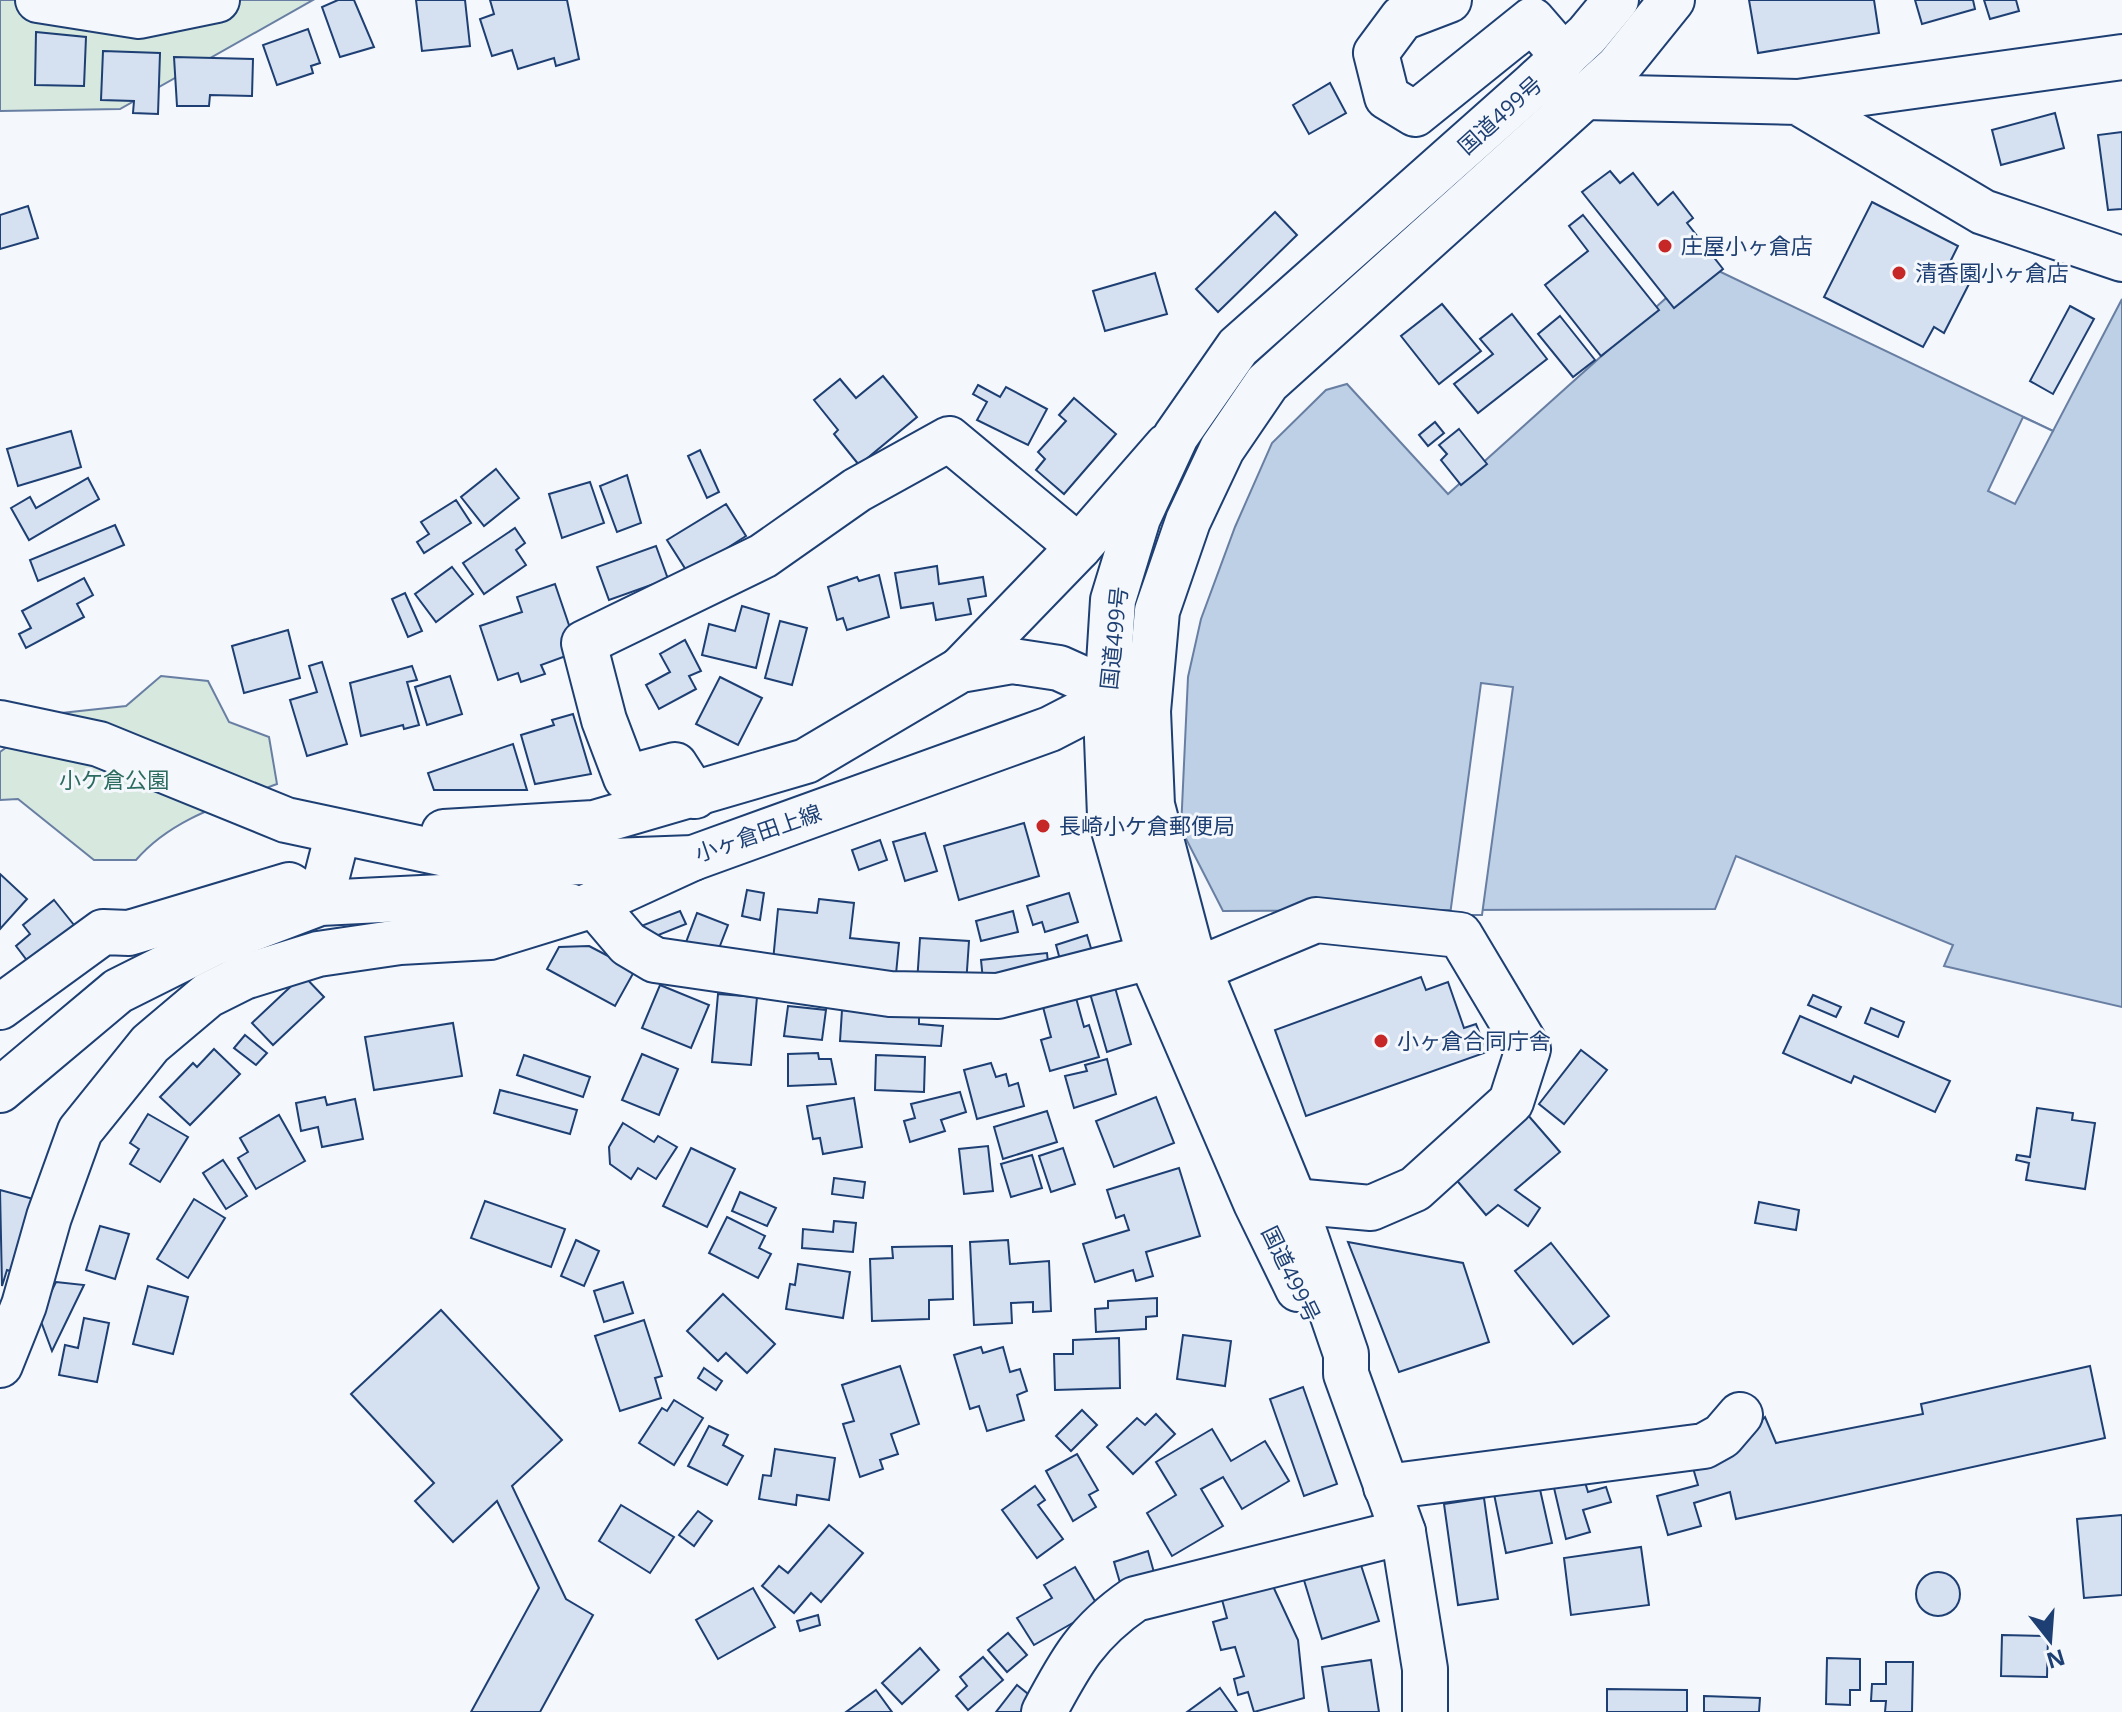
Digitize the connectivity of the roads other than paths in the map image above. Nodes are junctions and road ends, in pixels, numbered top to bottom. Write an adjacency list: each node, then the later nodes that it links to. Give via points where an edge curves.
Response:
1 (38, 0): 2 (main road, via 139,16)
2 (217, 0)
3 (1449, 0): 7 (main road, via 1402,18 1376,53 1387,97 1415,114 1532,20)
4 (1616, 0): 7 (main road, 国道499号)
5 (1672, 0): 8 (main road, 国道499号, via 1618,67)
6 (2122, 57): 9 (main road)
7 (1548, 72): 8 (main road); 11 (main road, 国道499号, via 1238,347)
8 (1585, 97): 9 (main road); 13 (main road, 国道499号, via 1267,383 1215,463)
9 (1798, 102): 10 (main road, via 1983,212)
10 (2122, 259)
11 (1176, 436): 12 (main road, 小ヶ倉田上線); 15 (main road, 国道499号, via 1138,518 1113,600)
12 (1079, 547): 14 (main road, 小ヶ倉田上線); 18 (main road, via 949,439 857,490 763,556 584,643 626,778 675,765)
13 (1157, 611): 15 (main road, 小ヶ倉田上線, via 1129,670); 17 (main road, 国道499号)
14 (960, 670): 15 (main road, 小ヶ倉田上線, via 1012,661 1059,668); 18 (main road, 小ヶ倉田上線, via 806,761)
15 (1108, 690): 17 (main road, 小ヶ倉田上線); 20 (main road, 小ヶ倉田上線, via 1081,713 1050,729); 23 (main road, 国道499号, via 1110,816)
16 (0, 723): 19 (main road, 小ヶ倉田上線, via 99,744 286,820)
17 (1149, 730): 24 (main road, 国道499号, via 1152,805)
18 (695, 796): 19 (main road, 小ヶ倉田上線, via 594,823)
19 (338, 833): 20 (main road, 小ヶ倉田上線, via 450,855 557,863); 21 (main road)
20 (693, 858): 22 (main road)
21 (320, 903): 22 (main road, via 483,895); 25 (main road, via 289,885 129,933 103,932); 26 (main road, via 212,944 118,991)
22 (589, 906): 23 (main road, via 628,944 655,960 890,994 998,996); 28 (main road, via 490,937 400,942 280,964 208,995 177,1018 126,1070 80,1131)
23 (1150, 957): 29 (main road, 国道499号, via 1256,1203 1332,1361)
24 (1199, 969): 27 (main road, 国道499号); 27 (main road, via 1316,920 1460,935 1528,1049 1511,1102 1415,1189 1371,1208)
25 (0, 1007)
26 (0, 1090)
27 (1293, 1201): 29 (main road, 国道499号, via 1346,1354)
28 (0, 1365)
29 (1346, 1374): 31 (main road, 国道499号)
30 (1740, 1415): 31 (main road, via 1722,1436 1704,1446)
31 (1386, 1487): 32 (main road, 国道499号)
32 (1403, 1532): 33 (main road, via 1135,1599 1103,1621 1082,1645); 34 (main road, 国道499号, via 1425,1669)
33 (1044, 1712)
34 (1425, 1712)

